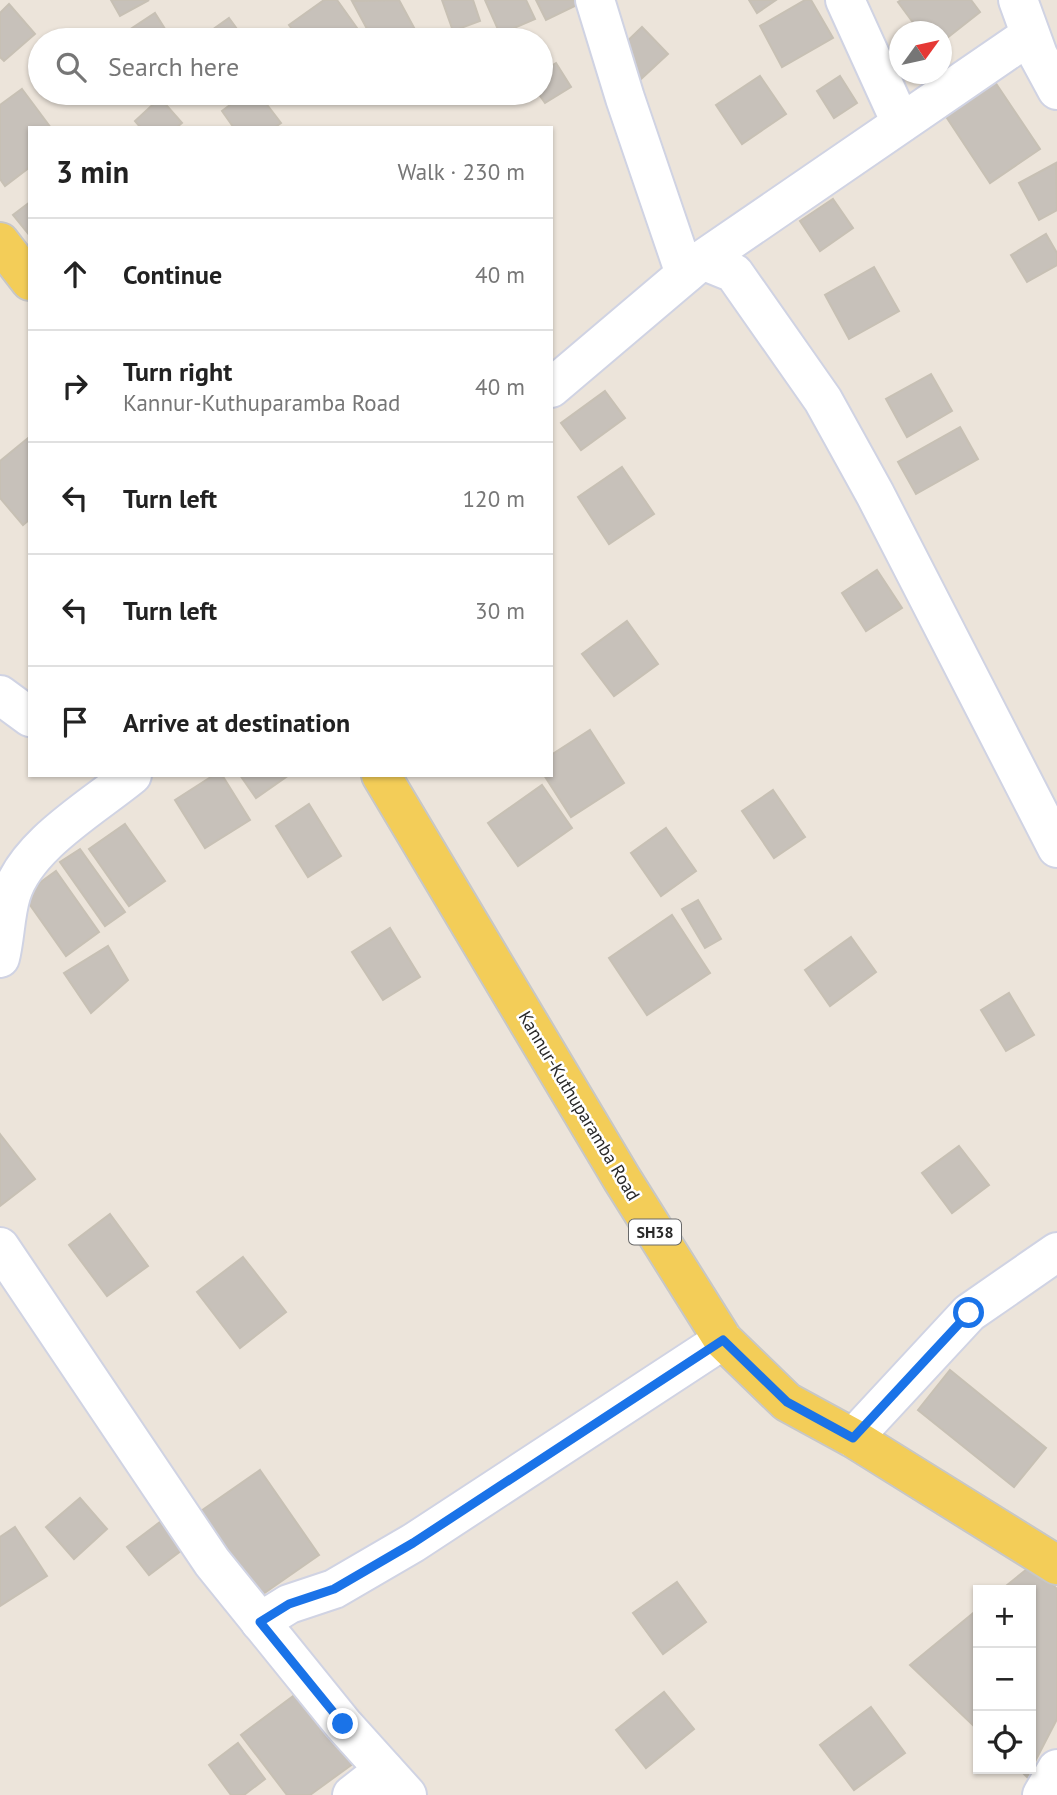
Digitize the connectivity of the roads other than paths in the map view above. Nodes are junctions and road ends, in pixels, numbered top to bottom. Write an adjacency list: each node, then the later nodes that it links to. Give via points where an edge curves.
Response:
1 (595, 0): 7 (street, via 625,99)
2 (845, 0): 5 (street)
3 (1024, 17): 4 (street); 5 (street)
4 (1057, 90)
5 (901, 123): 7 (street)
6 (0, 242): 8 (main road)
7 (694, 267): 9 (street); 14 (street, via 734,274 823,400)
8 (28, 278)
9 (553, 386)
10 (0, 695): 11 (street)
11 (28, 716)
12 (382, 777): 18 (main road, Kannur-Kuthuparamba Road / SH38)
13 (117, 779): 15 (street, via 24,866 11,895)
14 (1057, 848)
15 (0, 958)
16 (0, 1247): 21 (street, via 212,1562)
17 (1057, 1252): 19 (street, via 969,1313)
18 (723, 1340): 19 (main road, Kannur-Kuthuparamba Road / SH38, via 787,1402); 21 (street, via 413,1543 334,1589 289,1604)
19 (853, 1438): 20 (main road, Kannur-Kuthuparamba Road / SH38)
20 (1057, 1565)
21 (260, 1622): 23 (street)
22 (1057, 1769): 25 (street)
23 (395, 1782): 24 (street)
24 (352, 1795)
25 (1042, 1795)

